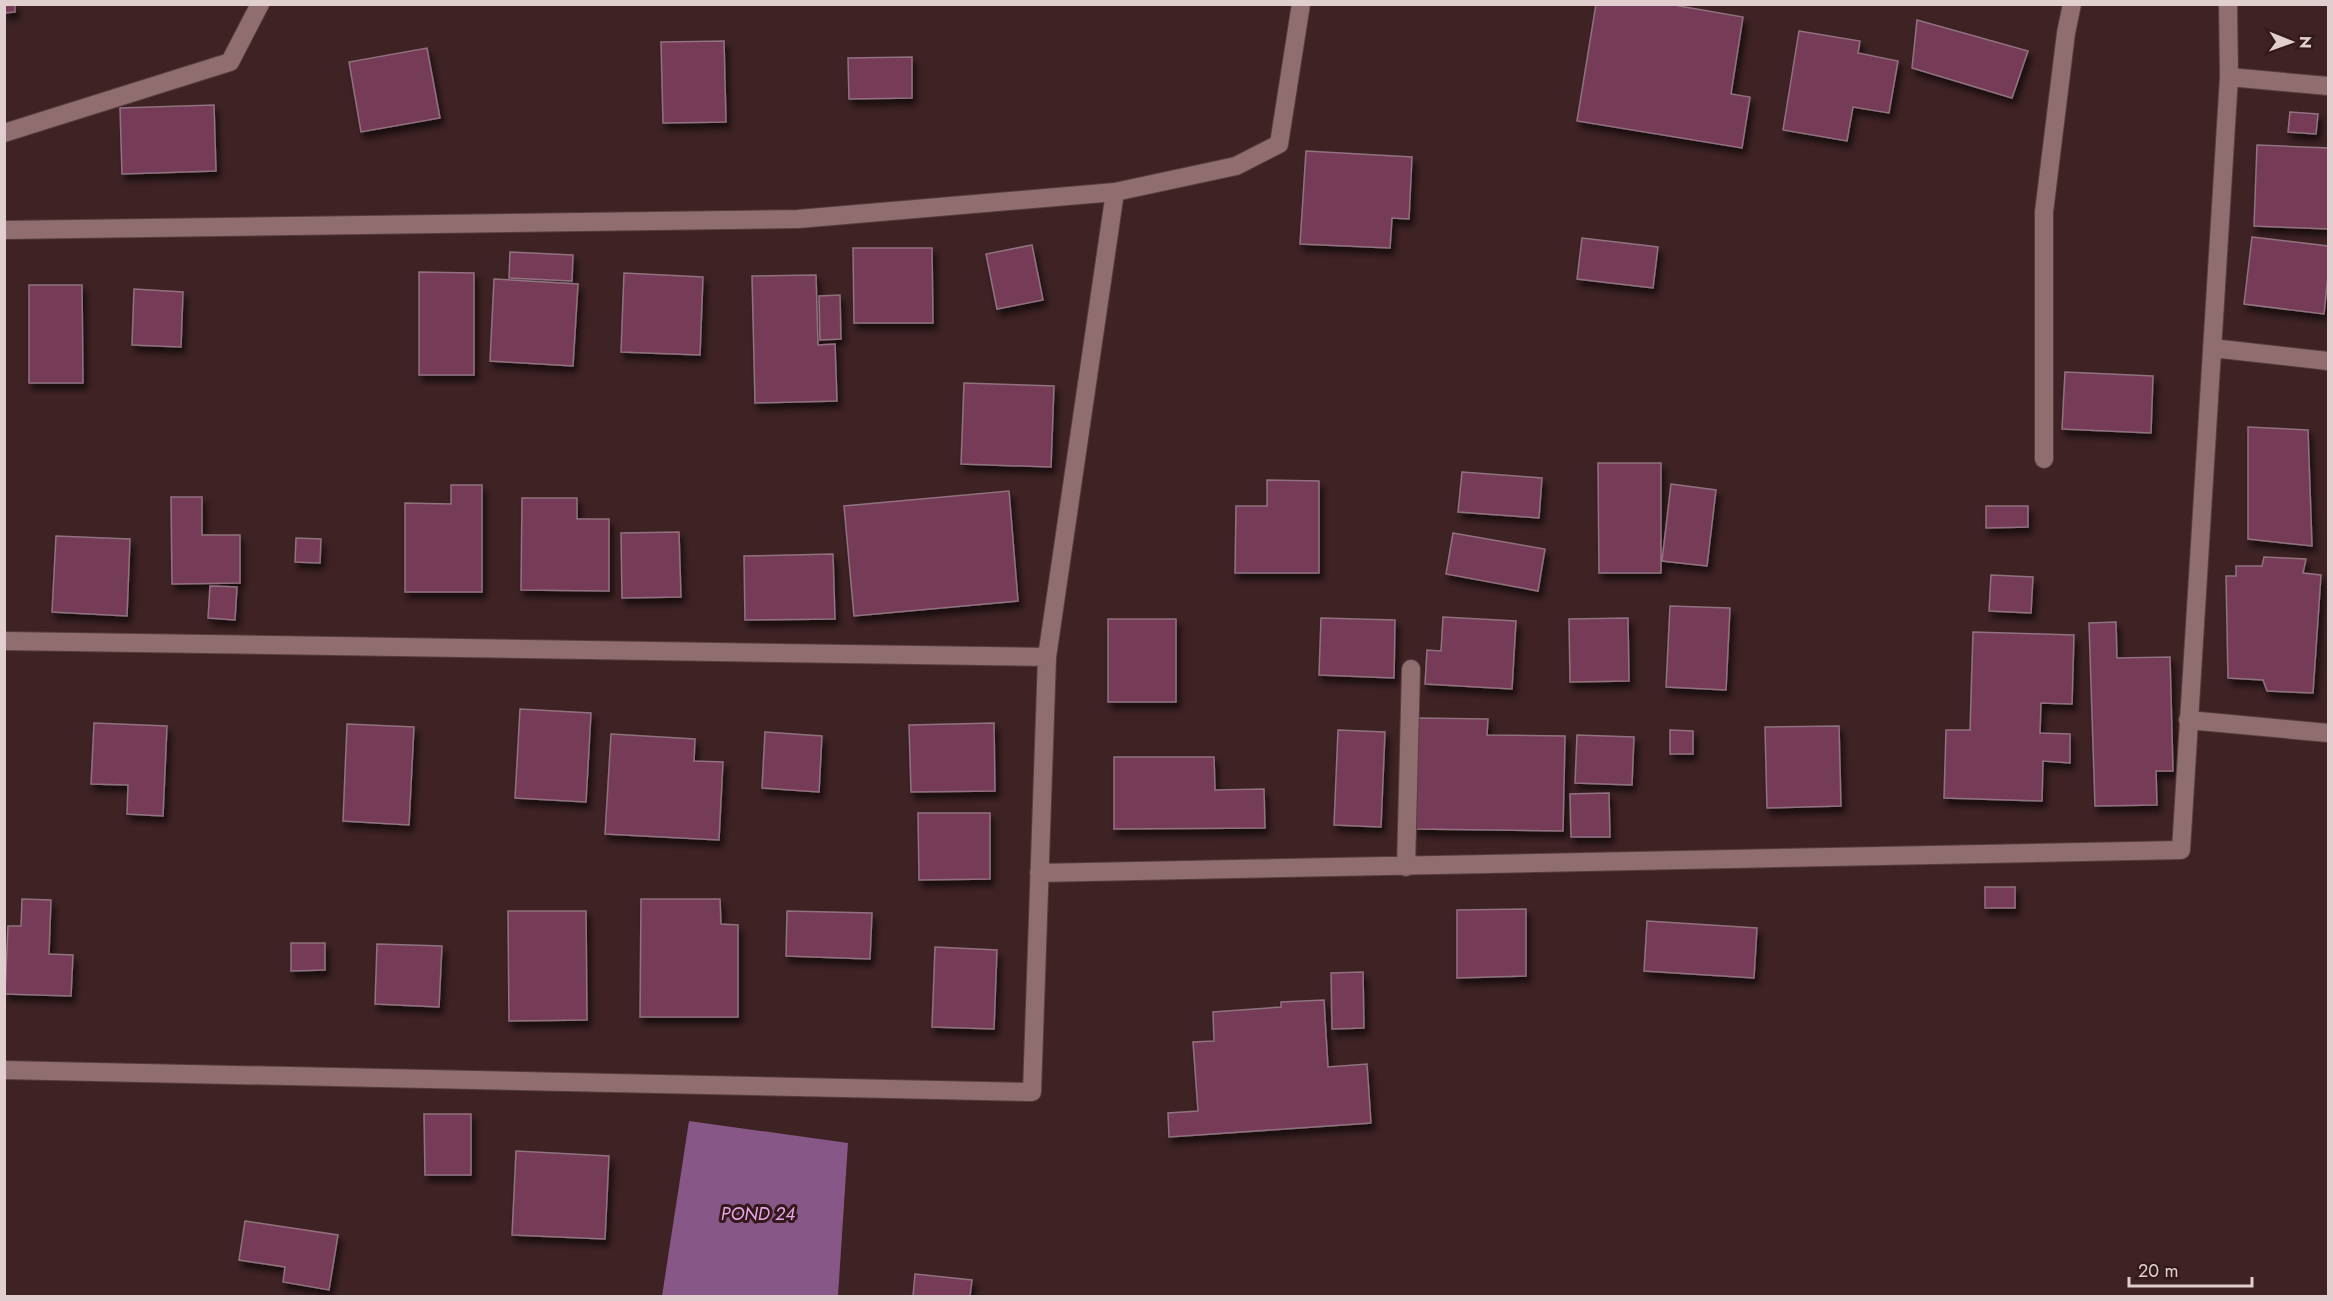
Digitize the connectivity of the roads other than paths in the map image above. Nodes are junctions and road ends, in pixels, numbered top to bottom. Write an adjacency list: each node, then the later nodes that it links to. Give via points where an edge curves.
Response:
1 (260, 4): 7 (street, via 230,62)
2 (1301, 4): 8 (street, via 1279,144 1236,166)
3 (2072, 4): 12 (street, via 2044,212)
4 (2228, 4): 5 (street)
5 (2229, 76): 6 (street); 10 (street)
6 (2328, 86)
7 (4, 133)
8 (1115, 192): 9 (street, via 798,219); 14 (street)
9 (4, 230)
10 (2212, 348): 11 (street); 16 (street)
11 (2328, 360)
12 (2044, 459)
13 (4, 641): 14 (street)
14 (1047, 657): 19 (street)
15 (1412, 669): 18 (street)
16 (2188, 720): 17 (street); 18 (street, via 2181,850)
17 (2328, 733)
18 (1406, 867): 19 (street)
19 (1039, 873): 20 (street, via 1032,1092)
20 (4, 1070)

